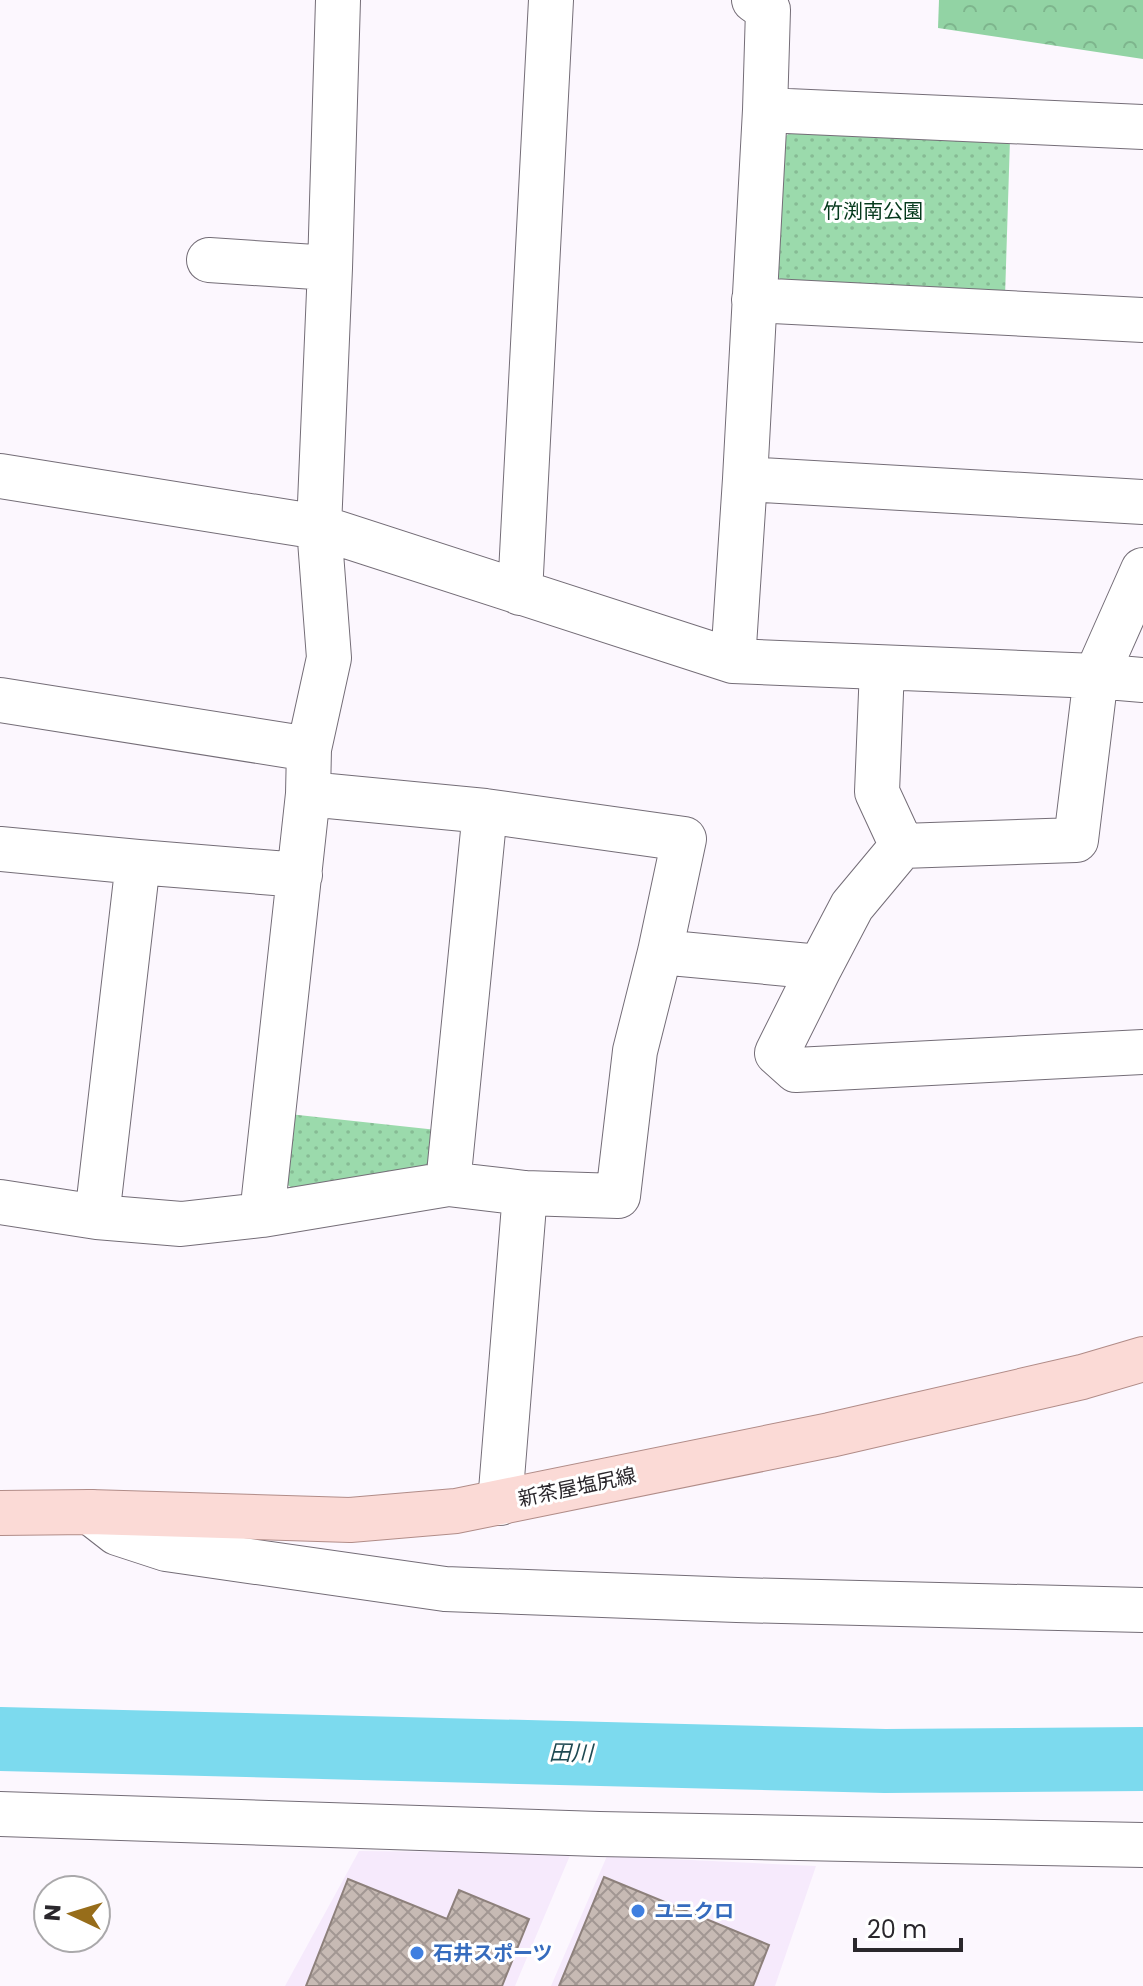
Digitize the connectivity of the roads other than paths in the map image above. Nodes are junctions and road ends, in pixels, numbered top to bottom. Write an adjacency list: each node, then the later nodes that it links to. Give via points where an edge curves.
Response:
1 (338, 0): 7 (street)
2 (551, 0): 15 (street)
3 (754, 0): 4 (street, via 768,10)
4 (765, 110): 5 (street); 8 (street)
5 (1143, 127)
6 (209, 260): 7 (street)
7 (330, 268): 13 (street)
8 (754, 300): 9 (street); 11 (street)
9 (1143, 320)
10 (0, 476): 13 (street)
11 (745, 479): 12 (street); 16 (street)
12 (1143, 502)
13 (319, 527): 15 (street); 21 (street, via 329,658)
14 (1143, 570): 18 (street)
15 (520, 593): 16 (street)
16 (733, 661): 17 (street)
17 (882, 668): 18 (street); 24 (street, via 877,792)
18 (1096, 676): 19 (street); 24 (street, via 1076,840)
19 (1143, 680)
20 (0, 700): 21 (street)
21 (309, 749): 22 (street)
22 (308, 794): 23 (street); 27 (street)
23 (485, 811): 28 (street, via 684,839); 31 (street)
24 (902, 846): 29 (street, via 852,906)
25 (0, 849): 26 (street)
26 (138, 862): 27 (street); 35 (street)
27 (300, 875): 34 (street)
28 (660, 952): 29 (street); 32 (street, via 635,1051 618,1196)
29 (820, 967): 30 (street, via 777,1053 796,1070)
30 (1143, 1052)
31 (448, 1184): 32 (street); 34 (street)
32 (525, 1193): 37 (street)
33 (0, 1202): 35 (street)
34 (262, 1215): 35 (street, via 181,1224)
35 (97, 1217)
36 (1143, 1359): 37 (main road, 新茶屋塩尻線, via 830,1435)
37 (500, 1503): 38 (main road, 新茶屋塩尻線, via 350,1520)
38 (90, 1512): 39 (main road, 新茶屋塩尻線); 40 (street, via 117,1533 166,1549 445,1589)
39 (0, 1513)
40 (1143, 1610)
41 (0, 1814): 42 (street)
42 (1143, 1845)

